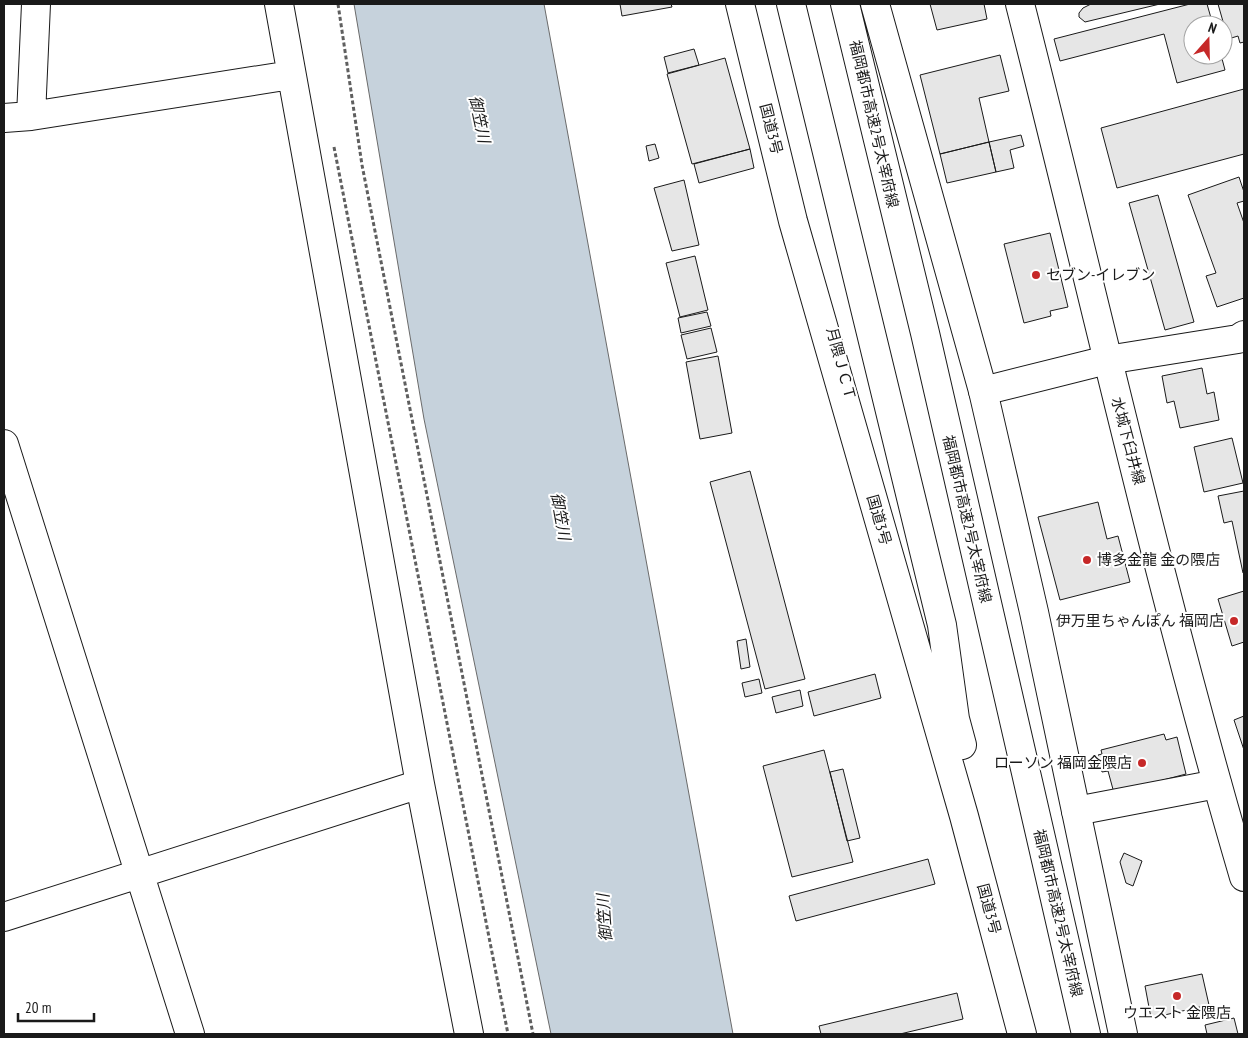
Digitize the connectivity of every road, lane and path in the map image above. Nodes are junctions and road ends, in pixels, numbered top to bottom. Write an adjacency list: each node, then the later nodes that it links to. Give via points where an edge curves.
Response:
1 (36, 4): 11 (main road)
2 (279, 4): 10 (main road)
3 (338, 4): 28 (path, via 362,165)
4 (740, 4): 29 (main road, 国道3号, via 793,222 964,816)
5 (744, 4): 18 (main road, 月隈ＪＣＴ, via 887,537 916,631)
6 (791, 4): 18 (main road, via 942,625)
7 (875, 4): 16 (main road)
8 (1020, 4): 15 (main road, 水城下臼井線)
9 (847, 8): 31 (main road, 福岡都市高速2号太宰府線)
10 (291, 75): 11 (main road); 19 (main road)
11 (31, 116): 12 (main road)
12 (4, 118)
13 (334, 145): 27 (path)
14 (1244, 335): 15 (main road, via 1238,339)
15 (1107, 360): 16 (main road); 20 (main road, 水城下臼井線)
16 (983, 392): 21 (main road)
17 (4, 444): 22 (main road)
18 (955, 718): 30 (main road)
19 (420, 784): 22 (main road); 26 (main road)
20 (1217, 784): 21 (main road); 23 (main road, 水城下臼井線)
21 (1076, 811): 32 (main road)
22 (139, 874): 24 (main road); 25 (main road)
23 (1244, 877)
24 (4, 917)
25 (190, 1034)
26 (469, 1034)
27 (508, 1034)
28 (534, 1034)
29 (1022, 1034)
30 (1029, 1034)
31 (1086, 1034)
32 (1123, 1034)

